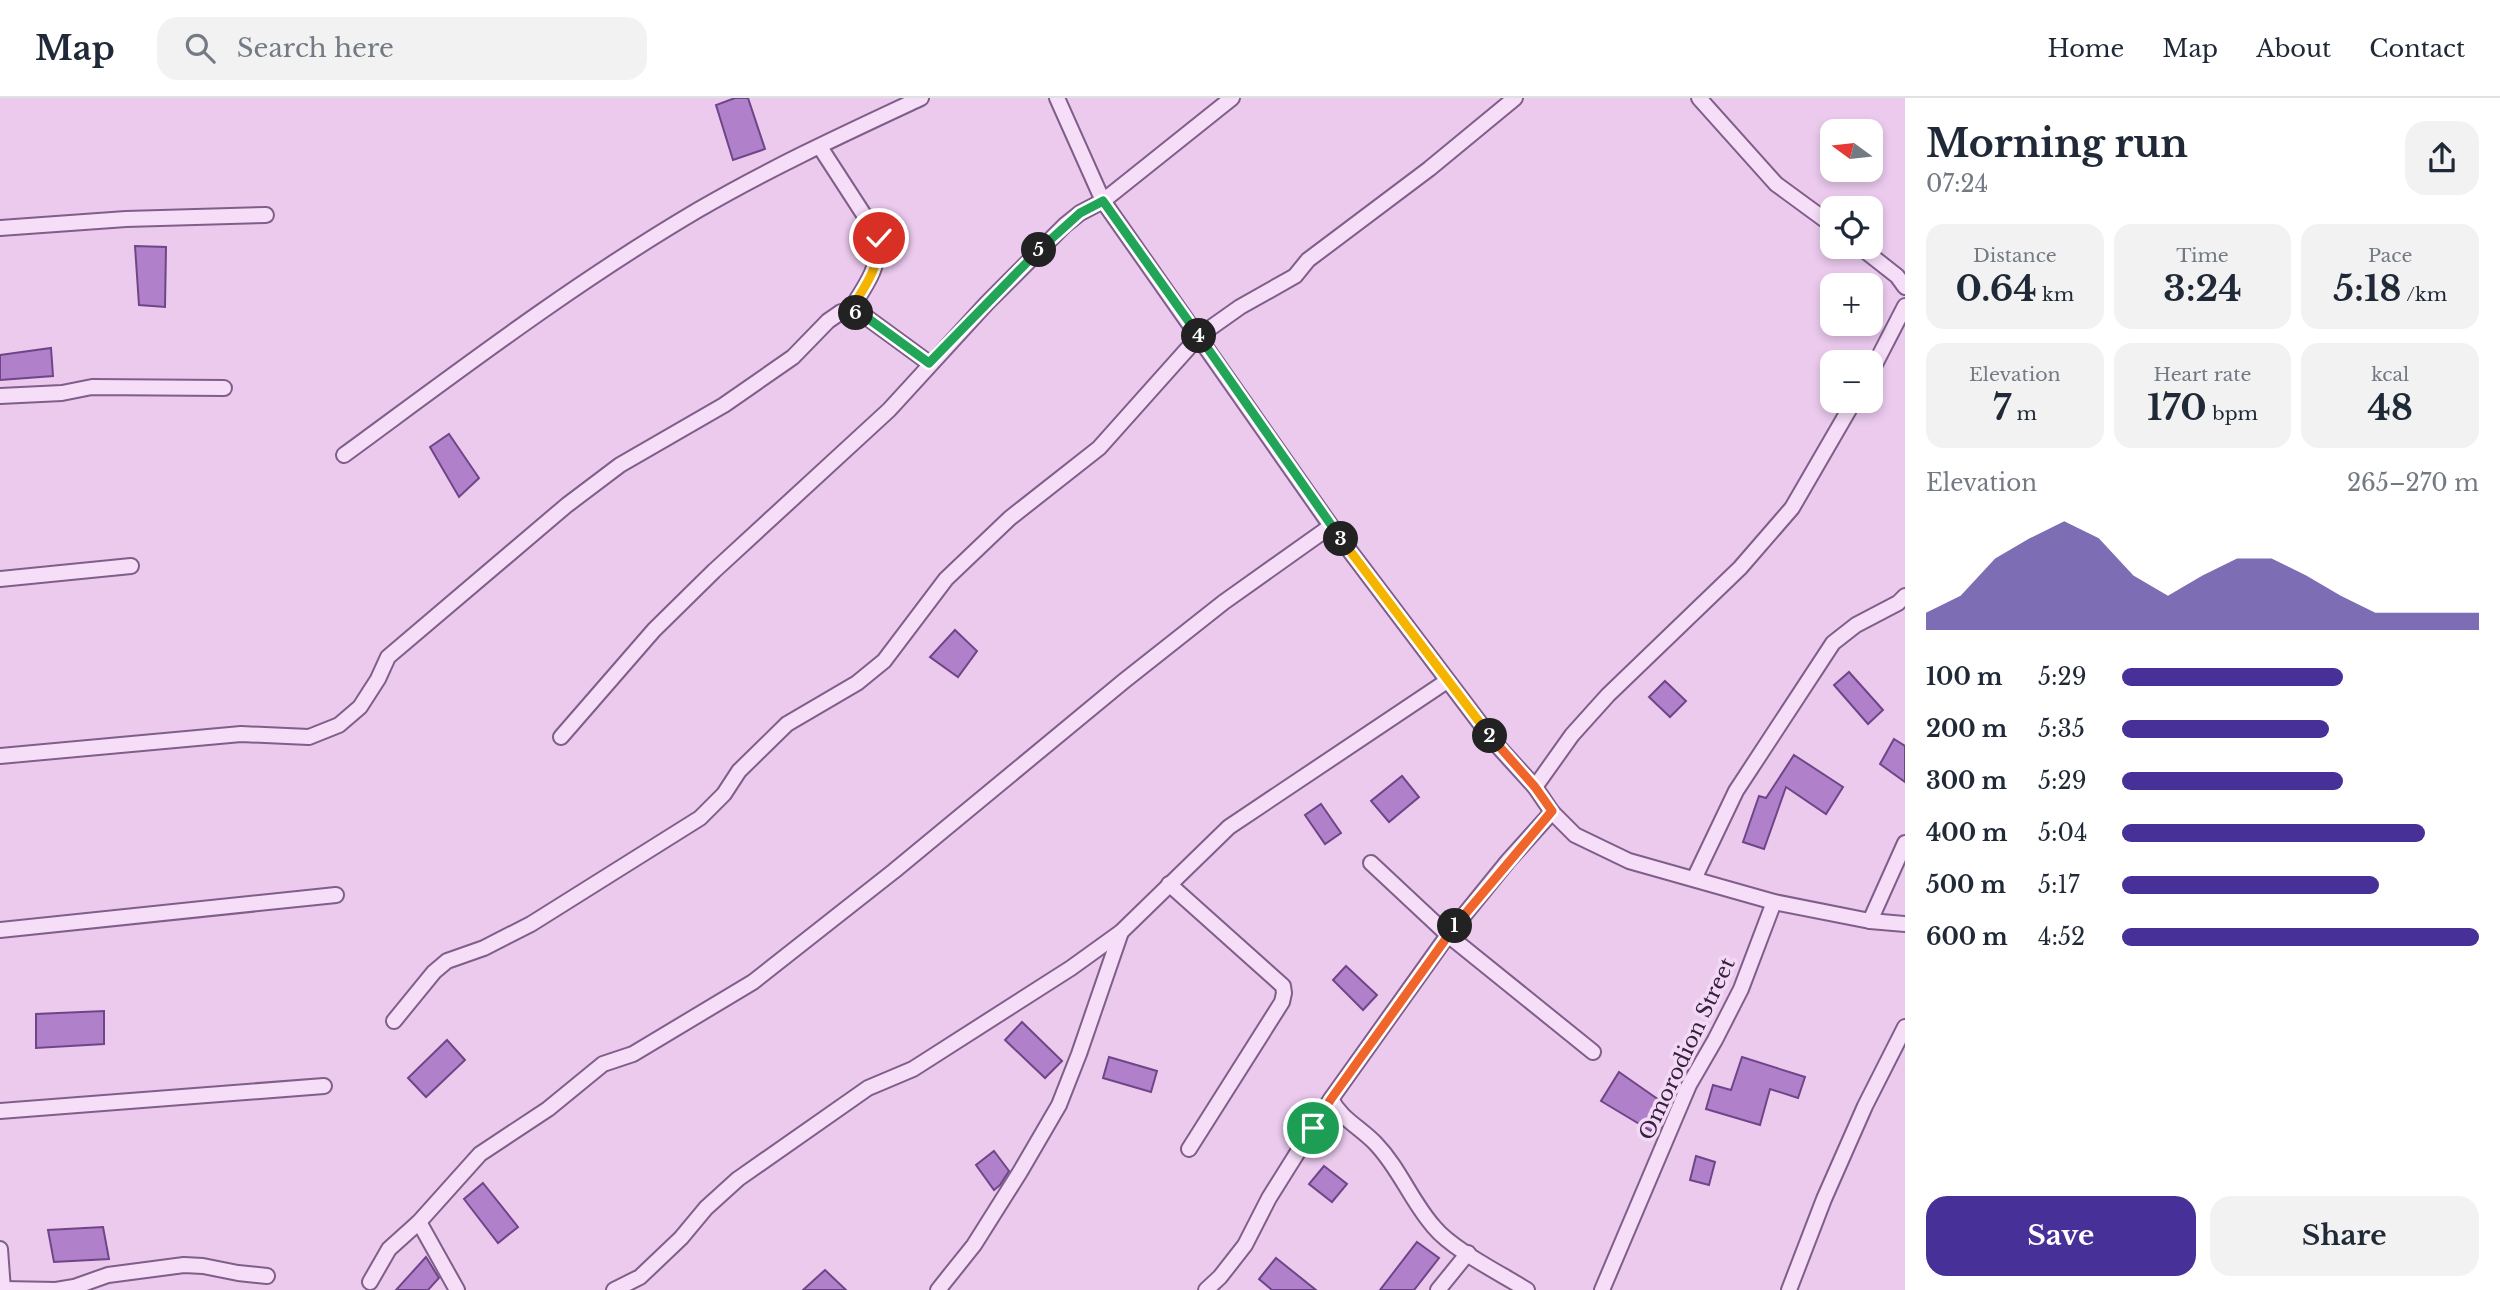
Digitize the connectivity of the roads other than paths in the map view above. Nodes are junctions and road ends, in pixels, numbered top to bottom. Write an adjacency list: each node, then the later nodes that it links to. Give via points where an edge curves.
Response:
1 (921, 98): 6 (street)
2 (1232, 98): 7 (street)
3 (1515, 98): 15 (street, via 1308,260 1294,276)
4 (1699, 98): 9 (street, via 1776,184)
5 (1059, 99): 7 (street)
6 (820, 147): 14 (street, via 879,238 875,271); 21 (street, via 753,179 629,253 539,312)
7 (1103, 201): 15 (street); 17 (street, via 1065,225)
8 (267, 215): 10 (street)
9 (1820, 216)
10 (0, 228)
11 (1875, 259): 12 (street)
12 (1905, 287)
13 (1905, 306): 16 (street)
14 (849, 312): 17 (street, via 862,314); 28 (street, via 828,321 793,357 724,405 620,465 567,505 388,657 360,707 339,726 309,737 241,734)
15 (1199, 336): 22 (street); 42 (street, via 1099,448 1010,518 946,579 884,661 787,724 700,818 531,924 447,961)
16 (1882, 350)
17 (929, 363): 27 (street, via 889,410 654,631)
18 (224, 388): 19 (street, via 92,387)
19 (0, 396)
20 (1847, 413): 29 (street, via 1792,508 1740,568 1608,695)
21 (344, 455)
22 (1331, 526): 26 (street); 49 (street, via 1224,602 752,982 633,1054 603,1064 548,1109 480,1154)
23 (131, 566): 24 (street)
24 (0, 579)
25 (1905, 596): 33 (street, via 1833,643 1735,791)
26 (1447, 681): 29 (street); 34 (street, via 1228,827)
27 (561, 737)
28 (0, 756)
29 (1535, 787): 30 (street)
30 (1552, 811): 33 (street, via 1575,835 1629,861); 41 (street)
31 (1905, 843): 37 (street)
32 (1371, 863): 41 (street)
33 (1694, 879): 36 (street)
34 (1170, 884): 40 (street); 48 (street, via 1283,986 1284,993)
35 (336, 895): 39 (street)
36 (1774, 902): 37 (street); 63 (street, Omorodion Street, via 1741,989 1689,1085)
37 (1871, 921): 38 (street)
38 (1905, 924)
39 (0, 930)
40 (1121, 932): 53 (street, via 913,1069 868,1088 738,1179); 59 (street, via 1059,1105 974,1245)
41 (1448, 935): 44 (street); 46 (street)
42 (394, 1021)
43 (1905, 1027): 64 (street, via 1865,1106)
44 (1592, 1052)
45 (324, 1086): 47 (street)
46 (1331, 1099): 51 (street, via 1400,1172 1436,1230); 60 (street, via 1245,1245)
47 (0, 1111)
48 (1189, 1149)
49 (419, 1222): 54 (street, via 389,1249); 56 (street)
50 (0, 1249): 55 (street)
51 (1468, 1253): 61 (street); 62 (street)
52 (267, 1276): 55 (street, via 184,1265 108,1275 56,1290)
53 (640, 1277): 57 (street); 58 (street)
54 (370, 1282)
55 (3, 1289)
56 (457, 1290)
57 (614, 1290)
58 (649, 1290)
59 (937, 1290)
60 (1206, 1290)
61 (1438, 1290)
62 (1527, 1290)
63 (1602, 1290)
64 (1789, 1290)

